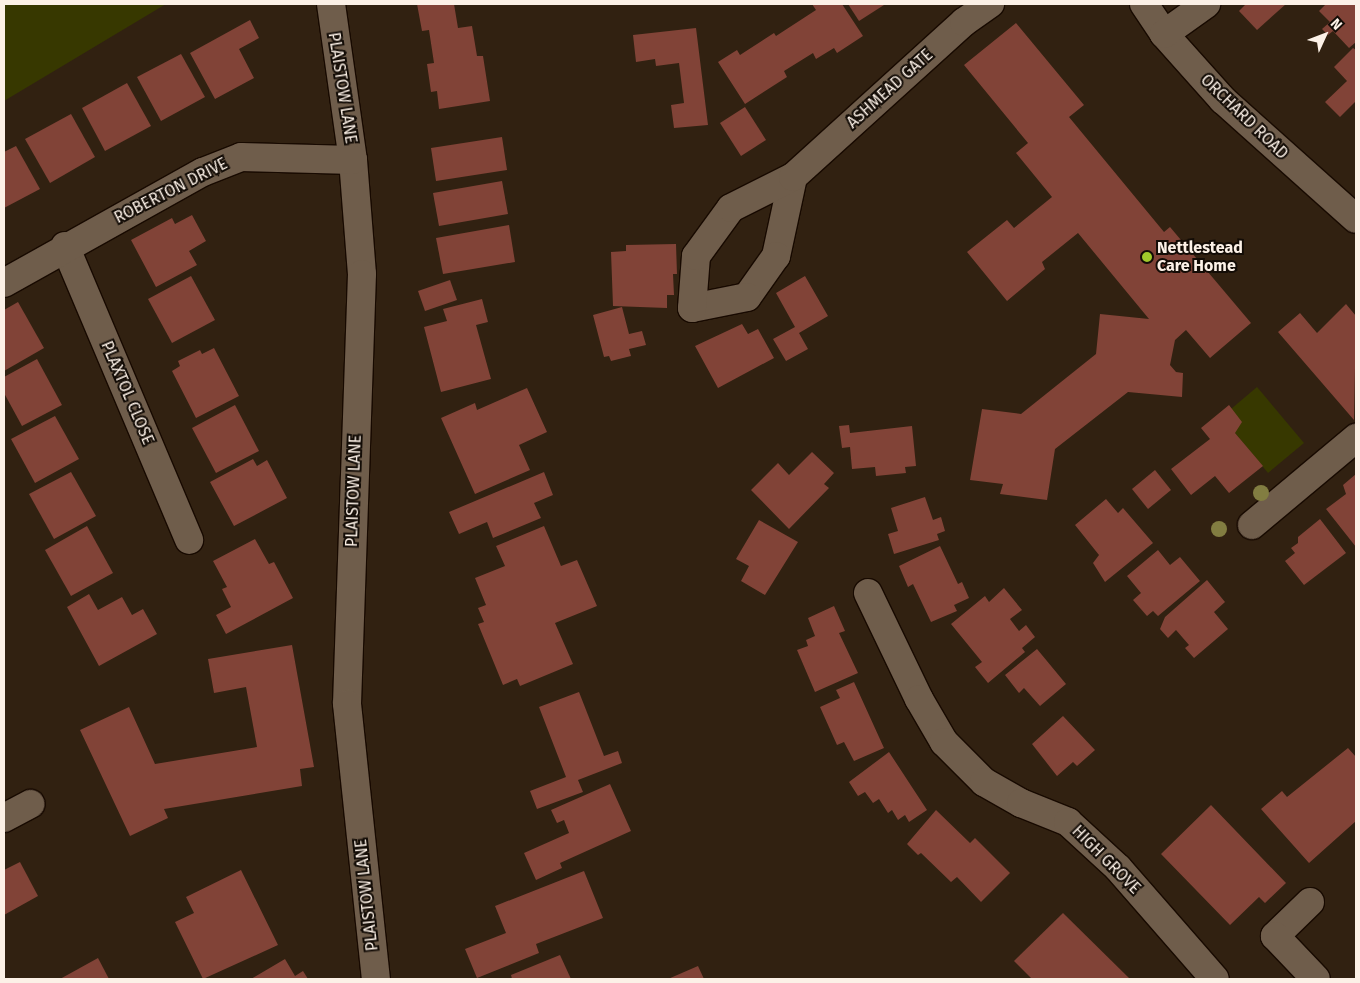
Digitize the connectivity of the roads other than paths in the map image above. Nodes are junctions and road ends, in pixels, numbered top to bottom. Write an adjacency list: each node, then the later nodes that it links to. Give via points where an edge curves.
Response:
1 (331, 4): 6 (street, PLAISTOW LANE)
2 (990, 4): 7 (street, ASHMEAD GATE, via 964,22)
3 (1144, 4): 5 (street, ORCHARD ROAD)
4 (1206, 4): 5 (street)
5 (1164, 34): 8 (street, ORCHARD ROAD, via 1223,100)
6 (353, 160): 9 (street, ROBERTON DRIVE, via 241,157 203,172); 18 (street, PLAISTOW LANE, via 362,274 347,704)
7 (793, 177): 7 (street, ASHMEAD GATE, via 776,256 747,297 692,308 696,256 731,208)
8 (1356, 218)
9 (64, 246): 10 (street, ROBERTON DRIVE); 13 (street, PLAXTOL CLOSE)
10 (4, 283)
11 (1356, 438): 12 (street)
12 (1252, 525)
13 (189, 540)
14 (868, 593): 19 (street, HIGH GROVE, via 919,699 944,742 984,782 1022,803 1068,822 1118,868)
15 (30, 804): 16 (street)
16 (4, 818)
17 (1310, 902): 20 (street, via 1275,936)
18 (376, 979)
19 (1215, 979)
20 (1316, 979)

